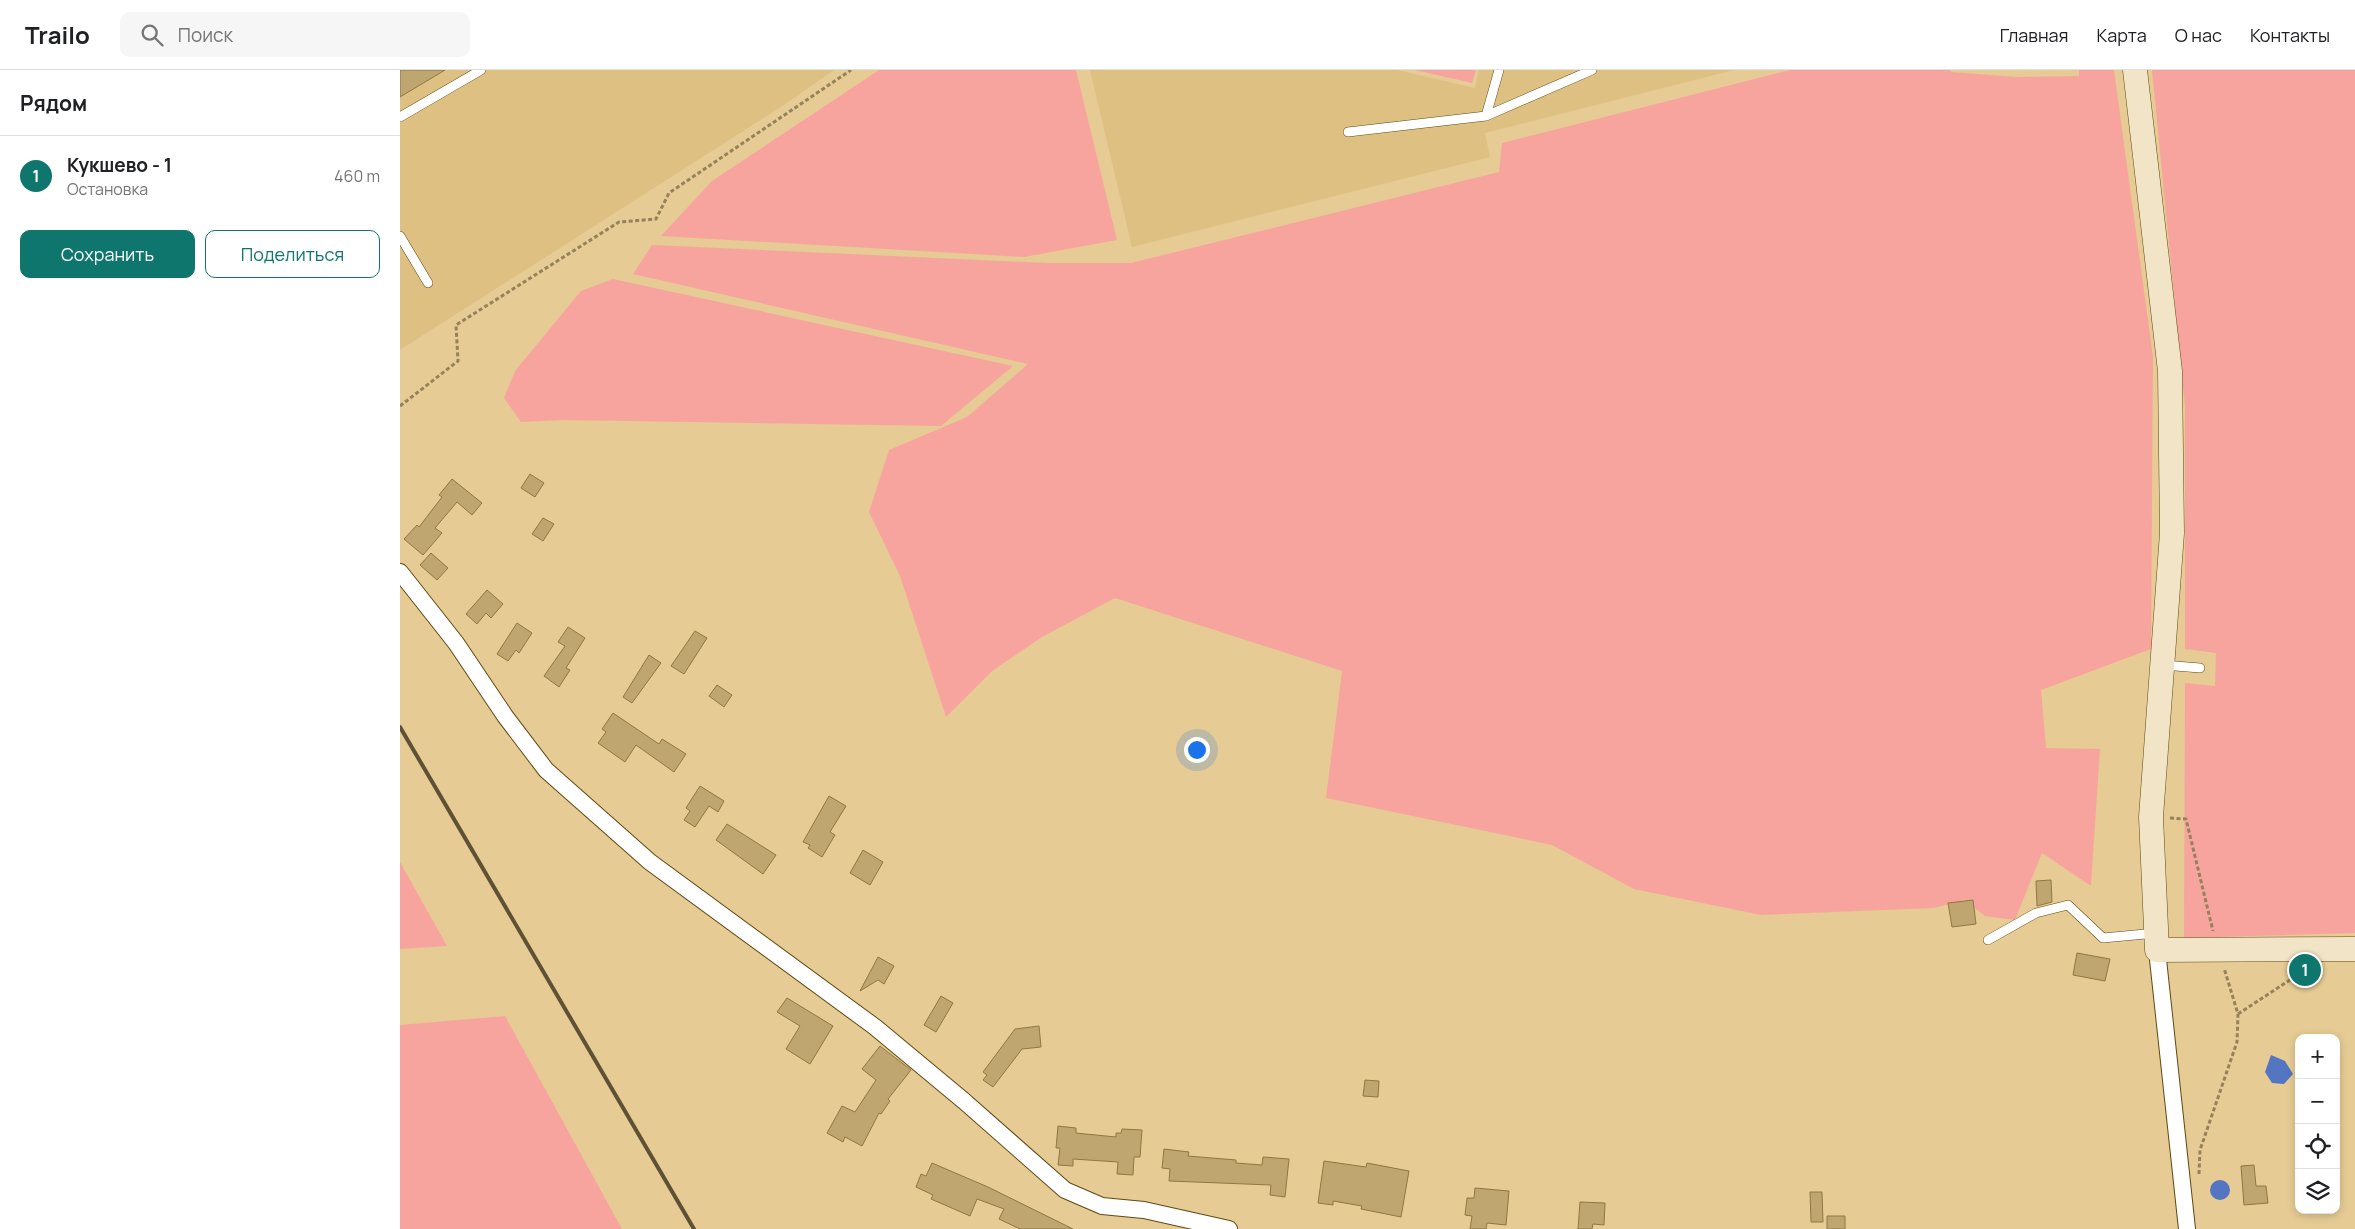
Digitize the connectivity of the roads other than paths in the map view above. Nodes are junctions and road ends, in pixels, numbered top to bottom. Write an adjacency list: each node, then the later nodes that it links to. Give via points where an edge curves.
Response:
1 (481, 70): 6 (lane)
2 (1499, 70): 5 (lane)
3 (1592, 70): 5 (lane)
4 (2135, 70): 11 (street, via 2170,371 2172,533)
5 (1486, 116): 7 (lane)
6 (400, 117)
7 (1348, 132)
8 (400, 236): 9 (lane)
9 (428, 283)
10 (400, 572): 16 (street, via 456,643 546,770 650,862 875,1026 1065,1190 1102,1206 1144,1210)
11 (2162, 665): 12 (lane); 14 (street, via 2152,817)
12 (2200, 668)
13 (1988, 940): 14 (lane, via 2036,913 2068,905 2103,938)
14 (2157, 941): 15 (street); 17 (street)
15 (2355, 949)
16 (1229, 1229)
17 (2186, 1229)

